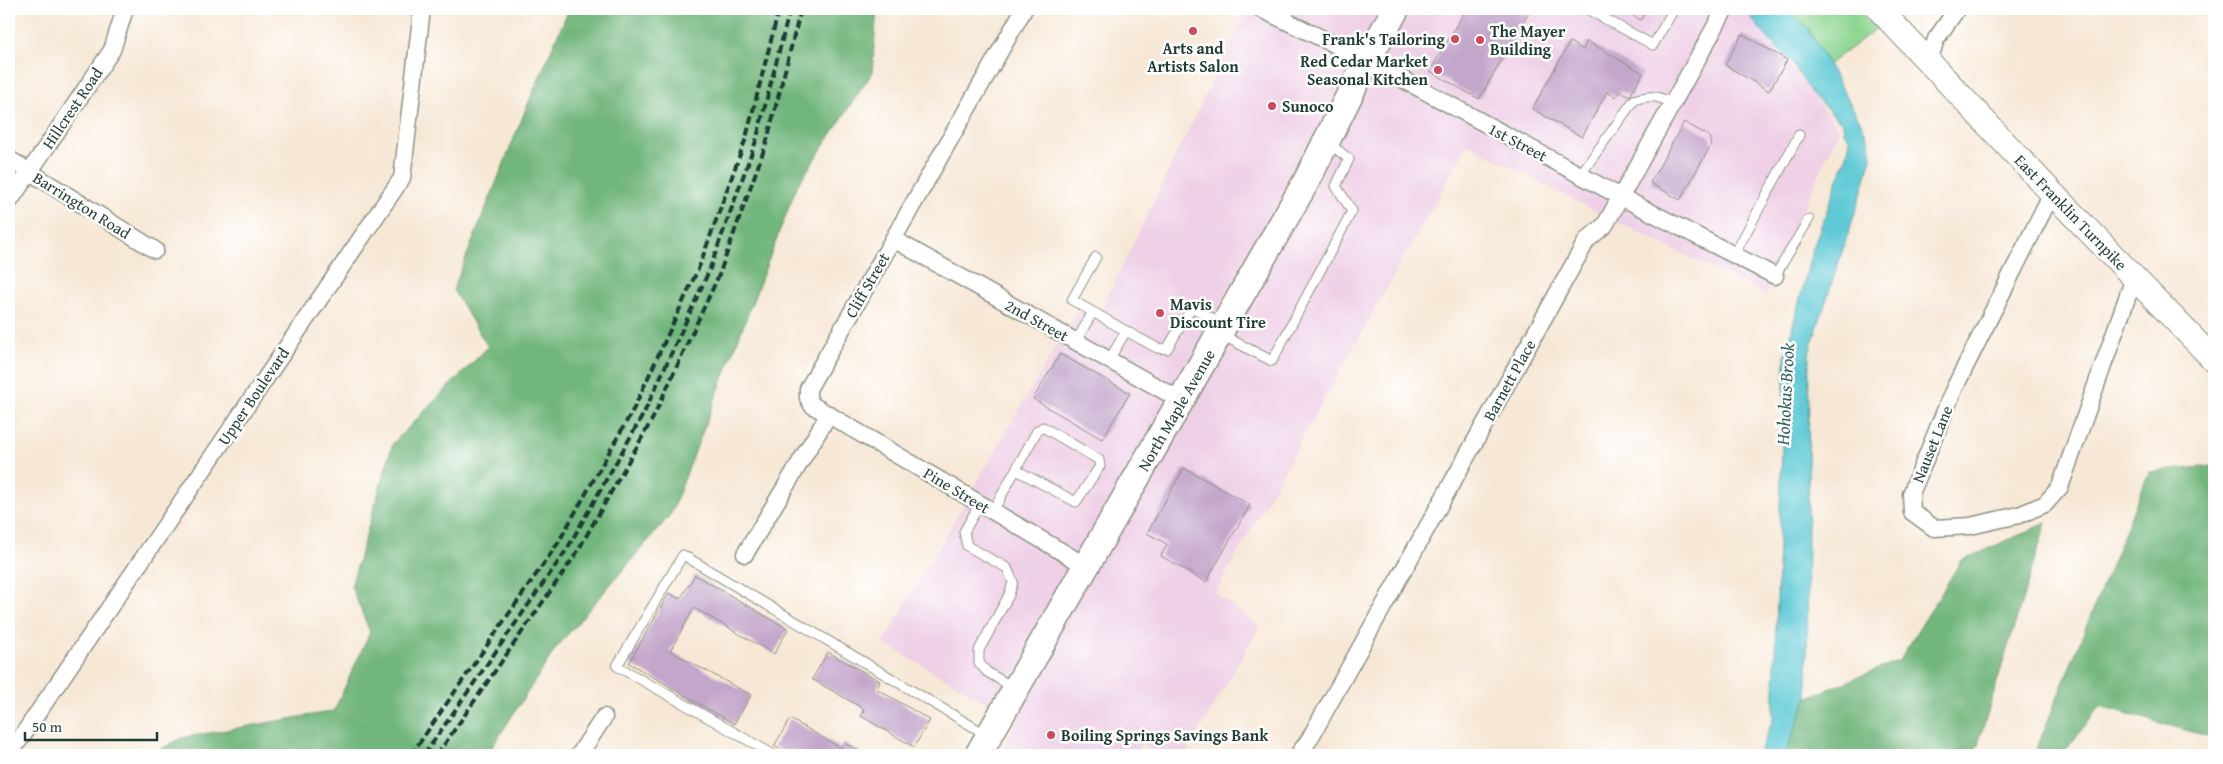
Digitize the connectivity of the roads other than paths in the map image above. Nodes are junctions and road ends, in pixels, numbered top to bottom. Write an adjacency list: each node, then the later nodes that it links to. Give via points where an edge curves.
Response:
1 (125, 9): 18 (street, Hillcrest Road, via 112,50)
2 (422, 9): 45 (street, Upper Boulevard, via 402,178)
3 (1024, 9): 24 (street, Cliff Street)
4 (1261, 9): 11 (street, 1st Street)
5 (1396, 9): 12 (main road, North Maple Avenue)
6 (1587, 9): 7 (lane, via 1653,45)
7 (1674, 9)
8 (1725, 9): 14 (street, Barnett Place)
9 (1879, 9): 13 (street, East Franklin Turnpike)
10 (1957, 9): 13 (street, via 1936,39)
11 (1288, 14): 12 (street, 1st Street)
12 (1367, 60): 16 (main road, North Maple Avenue); 19 (street, 1st Street)
13 (1930, 62): 20 (street, East Franklin Turnpike)
14 (1672, 104): 19 (lane, via 1648,95 1634,100); 21 (street, Barnett Place)
15 (1800, 135): 26 (lane)
16 (1326, 140): 31 (main road, North Maple Avenue, via 1307,180); 31 (lane, via 1349,159 1336,186 1352,210 1272,361)
17 (9, 159): 18 (street, Barrington Road)
18 (29, 172): 22 (street, Hillcrest Road); 25 (street, Barrington Road)
19 (1580, 175): 21 (street, 1st Street)
20 (2052, 193): 29 (street, East Franklin Turnpike); 29 (street, Nauset Lane, via 1954,389 1911,494 1912,512 1934,528 1970,526 2020,515 2045,504 2064,479)
21 (1621, 197): 26 (street, 1st Street); 48 (street, Barnett Place, via 1605,225 1587,240)
22 (9, 202)
23 (1809, 219): 28 (lane)
24 (893, 239): 33 (street, 2nd Street); 37 (street, Cliff Street, via 808,389 812,405)
25 (155, 250)
26 (1734, 255): 28 (street, 1st Street)
27 (1096, 258): 30 (lane, via 1072,300)
28 (1775, 276)
29 (2134, 278): 35 (street, East Franklin Turnpike)
30 (1093, 312): 32 (lane); 33 (lane)
31 (1222, 329): 32 (lane, via 1192,307 1167,349 1157,348); 36 (main road, North Maple Avenue)
32 (1126, 331): 34 (lane)
33 (1076, 341): 34 (street, 2nd Street)
34 (1109, 360): 36 (street, 2nd Street)
35 (2214, 360)
36 (1182, 401): 41 (main road, North Maple Avenue)
37 (829, 414): 39 (street, Pine Street); 40 (street)
38 (1016, 470): 38 (lane, via 1037,431 1043,427 1099,460 1100,466 1076,502); 39 (lane)
39 (986, 507): 41 (street, Pine Street); 42 (lane, via 964,532 967,546 1007,568 1013,582 979,650 979,663 987,672)
40 (746, 554)
41 (1086, 566): 42 (main road, North Maple Avenue)
42 (1016, 690): 44 (main road, North Maple Avenue)
43 (604, 717): 46 (street)
44 (984, 746): 47 (lane, via 683,555 617,666)
45 (10, 755)
46 (579, 755)
47 (774, 755)
48 (1298, 755)

